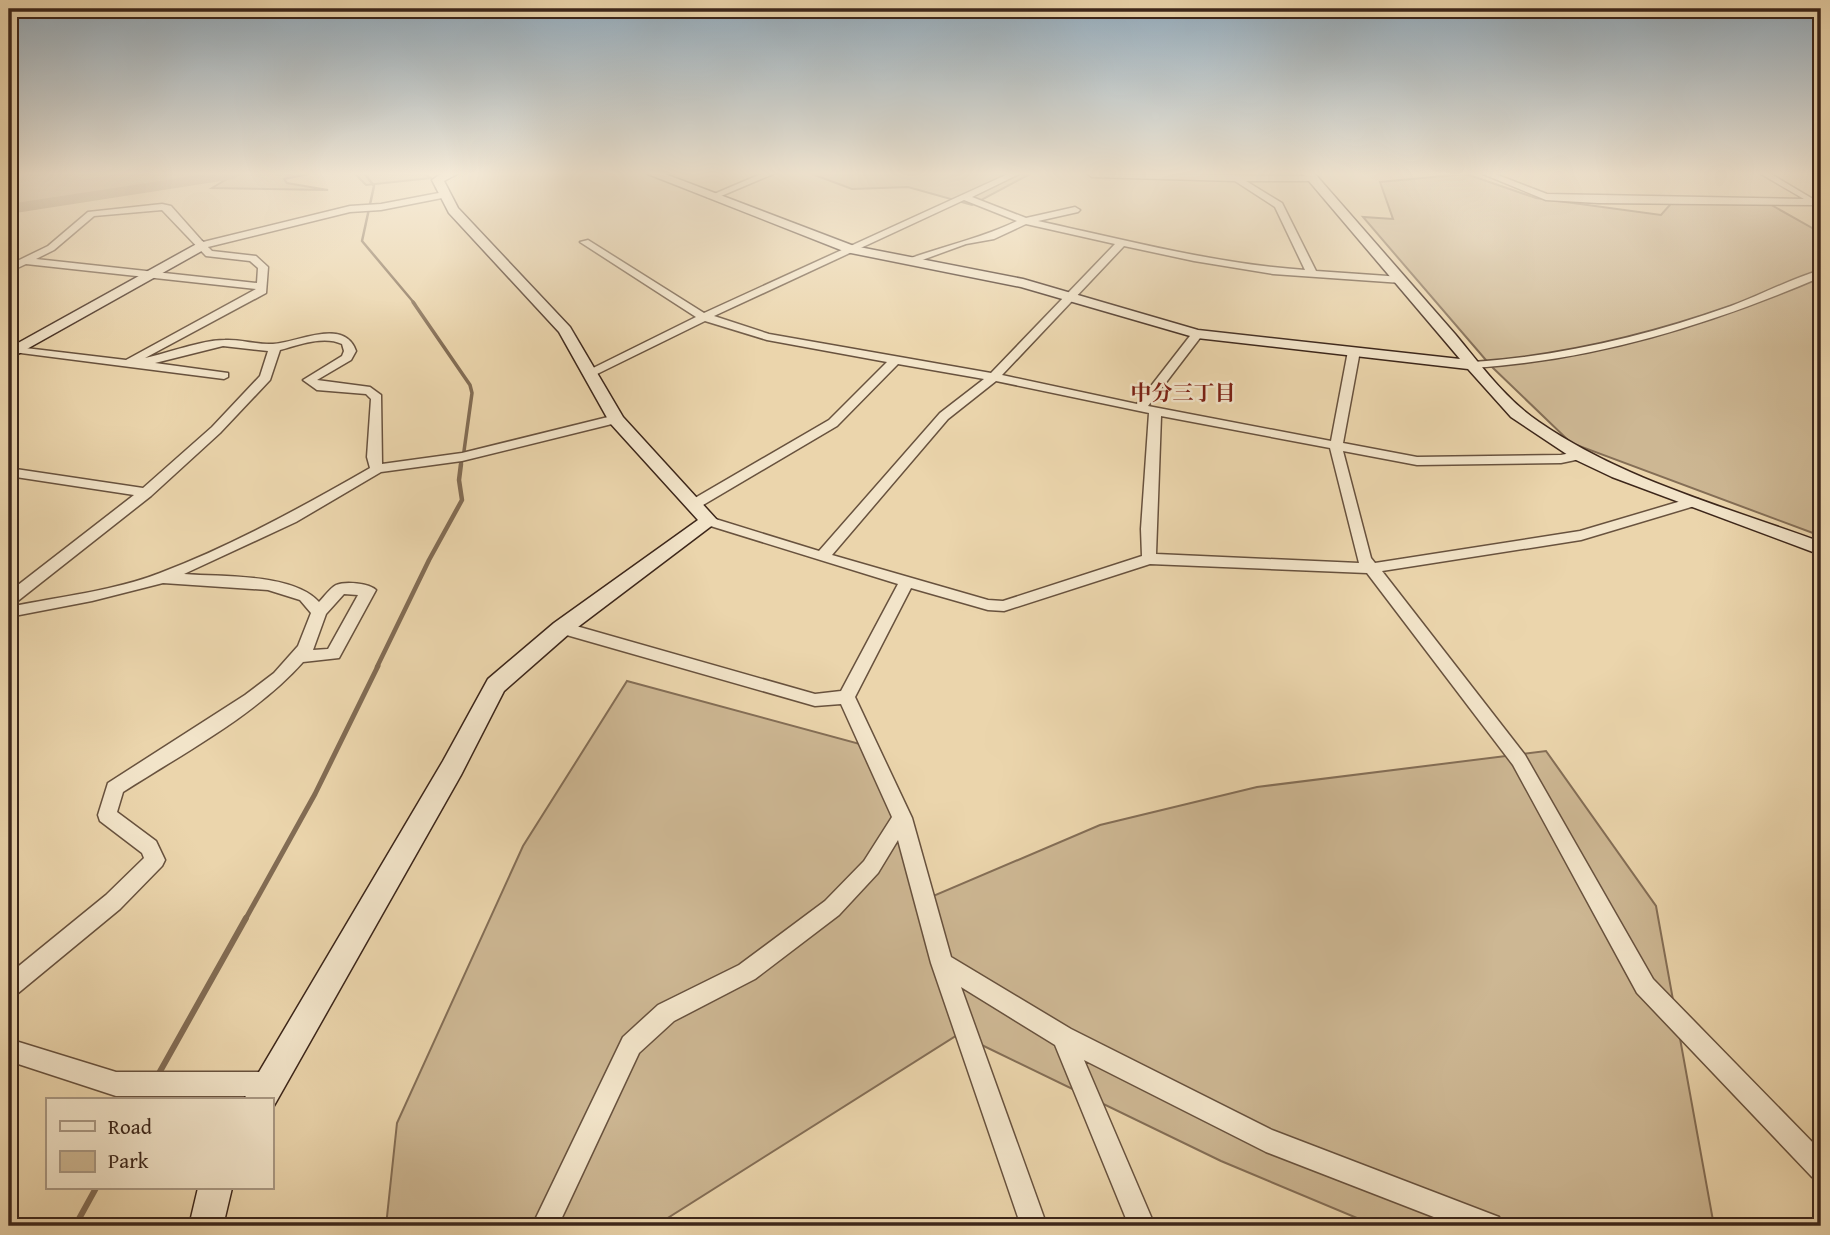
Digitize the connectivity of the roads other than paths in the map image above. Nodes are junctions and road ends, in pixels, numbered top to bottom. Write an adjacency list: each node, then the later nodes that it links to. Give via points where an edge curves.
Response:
1 (70, 232): 15 (street)
2 (190, 232): 13 (street)
3 (254, 232): 13 (street)
4 (473, 232): 32 (street, via 565,330)
5 (804, 232): 14 (street)
6 (891, 232): 14 (street)
7 (1002, 232): 16 (street)
8 (1074, 232): 12 (street)
9 (1292, 232): 20 (street)
10 (1360, 232): 21 (street)
11 (585, 242): 24 (street)
12 (1122, 242): 20 (street, via 1247,267); 23 (street)
13 (202, 244): 19 (street); 22 (street, via 209,254 253,258 263,267)
14 (851, 249): 16 (street); 24 (street)
15 (25, 261): 17 (street); 19 (street)
16 (911, 261): 23 (street)
17 (9, 269)
18 (1821, 273): 31 (street, via 1618,344 1512,364)
19 (150, 274): 22 (street); 28 (street)
20 (1312, 274): 21 (street)
21 (1402, 280): 31 (street)
22 (264, 287): 30 (street, via 261,293)
23 (1069, 296): 25 (street); 34 (street)
24 (702, 316): 29 (street, via 767,337); 32 (street)
25 (1197, 334): 27 (street); 35 (street)
26 (275, 348): 30 (street, via 223,343); 39 (street, via 305,339 347,342 347,358 309,380 317,386 370,391 377,398); 41 (street, via 266,377)
27 (1354, 351): 31 (street); 37 (street)
28 (13, 352): 30 (street)
29 (895, 360): 34 (street); 43 (street, via 833,423)
30 (132, 363): 33 (street)
31 (1473, 365): 38 (street, via 1517,413)
32 (589, 374): 36 (street)
33 (224, 375)
34 (994, 377): 35 (street); 46 (street, via 944,416)
35 (1148, 409): 37 (street); 47 (street)
36 (616, 419): 39 (street, via 462,457); 43 (street)
37 (1336, 447): 38 (street, via 1417,461); 48 (street, via 1364,559)
38 (1580, 455): 42 (street)
39 (377, 469): 49 (street, via 291,519)
40 (9, 472): 41 (street)
41 (146, 493): 51 (street)
42 (1693, 502): 45 (street); 48 (street, via 1581,535)
43 (693, 505): 44 (street)
44 (709, 521): 46 (street); 54 (street)
45 (1821, 549)
46 (822, 557): 50 (street)
47 (1149, 559): 48 (street); 50 (street, via 1004,606)
48 (1371, 568): 63 (street, via 1519,760 1645,986)
49 (163, 578): 52 (street); 53 (street, via 270,585 304,596)
50 (906, 582): 56 (street)
51 (9, 600)
52 (9, 612)
53 (319, 612): 55 (street); 55 (street, via 340,589 368,590 333,654)
54 (562, 628): 56 (street, via 816,700); 62 (street, via 496,685)
55 (298, 657): 59 (street, via 251,700 115,788 107,815 149,847 155,860 113,902)
56 (846, 697): 57 (street)
57 (902, 818): 58 (street); 67 (street, via 871,867 832,908 747,972 666,1013 631,1045)
58 (942, 963): 60 (street); 65 (street)
59 (9, 987)
60 (1063, 1037): 68 (street); 69 (street, via 1266,1140)
61 (9, 1050): 62 (street, via 116,1084)
62 (265, 1092)
63 (1821, 1168)
64 (215, 1190): 66 (street)
65 (1031, 1225)
66 (206, 1226)
67 (545, 1226)
68 (1142, 1226)
69 (1490, 1226)

